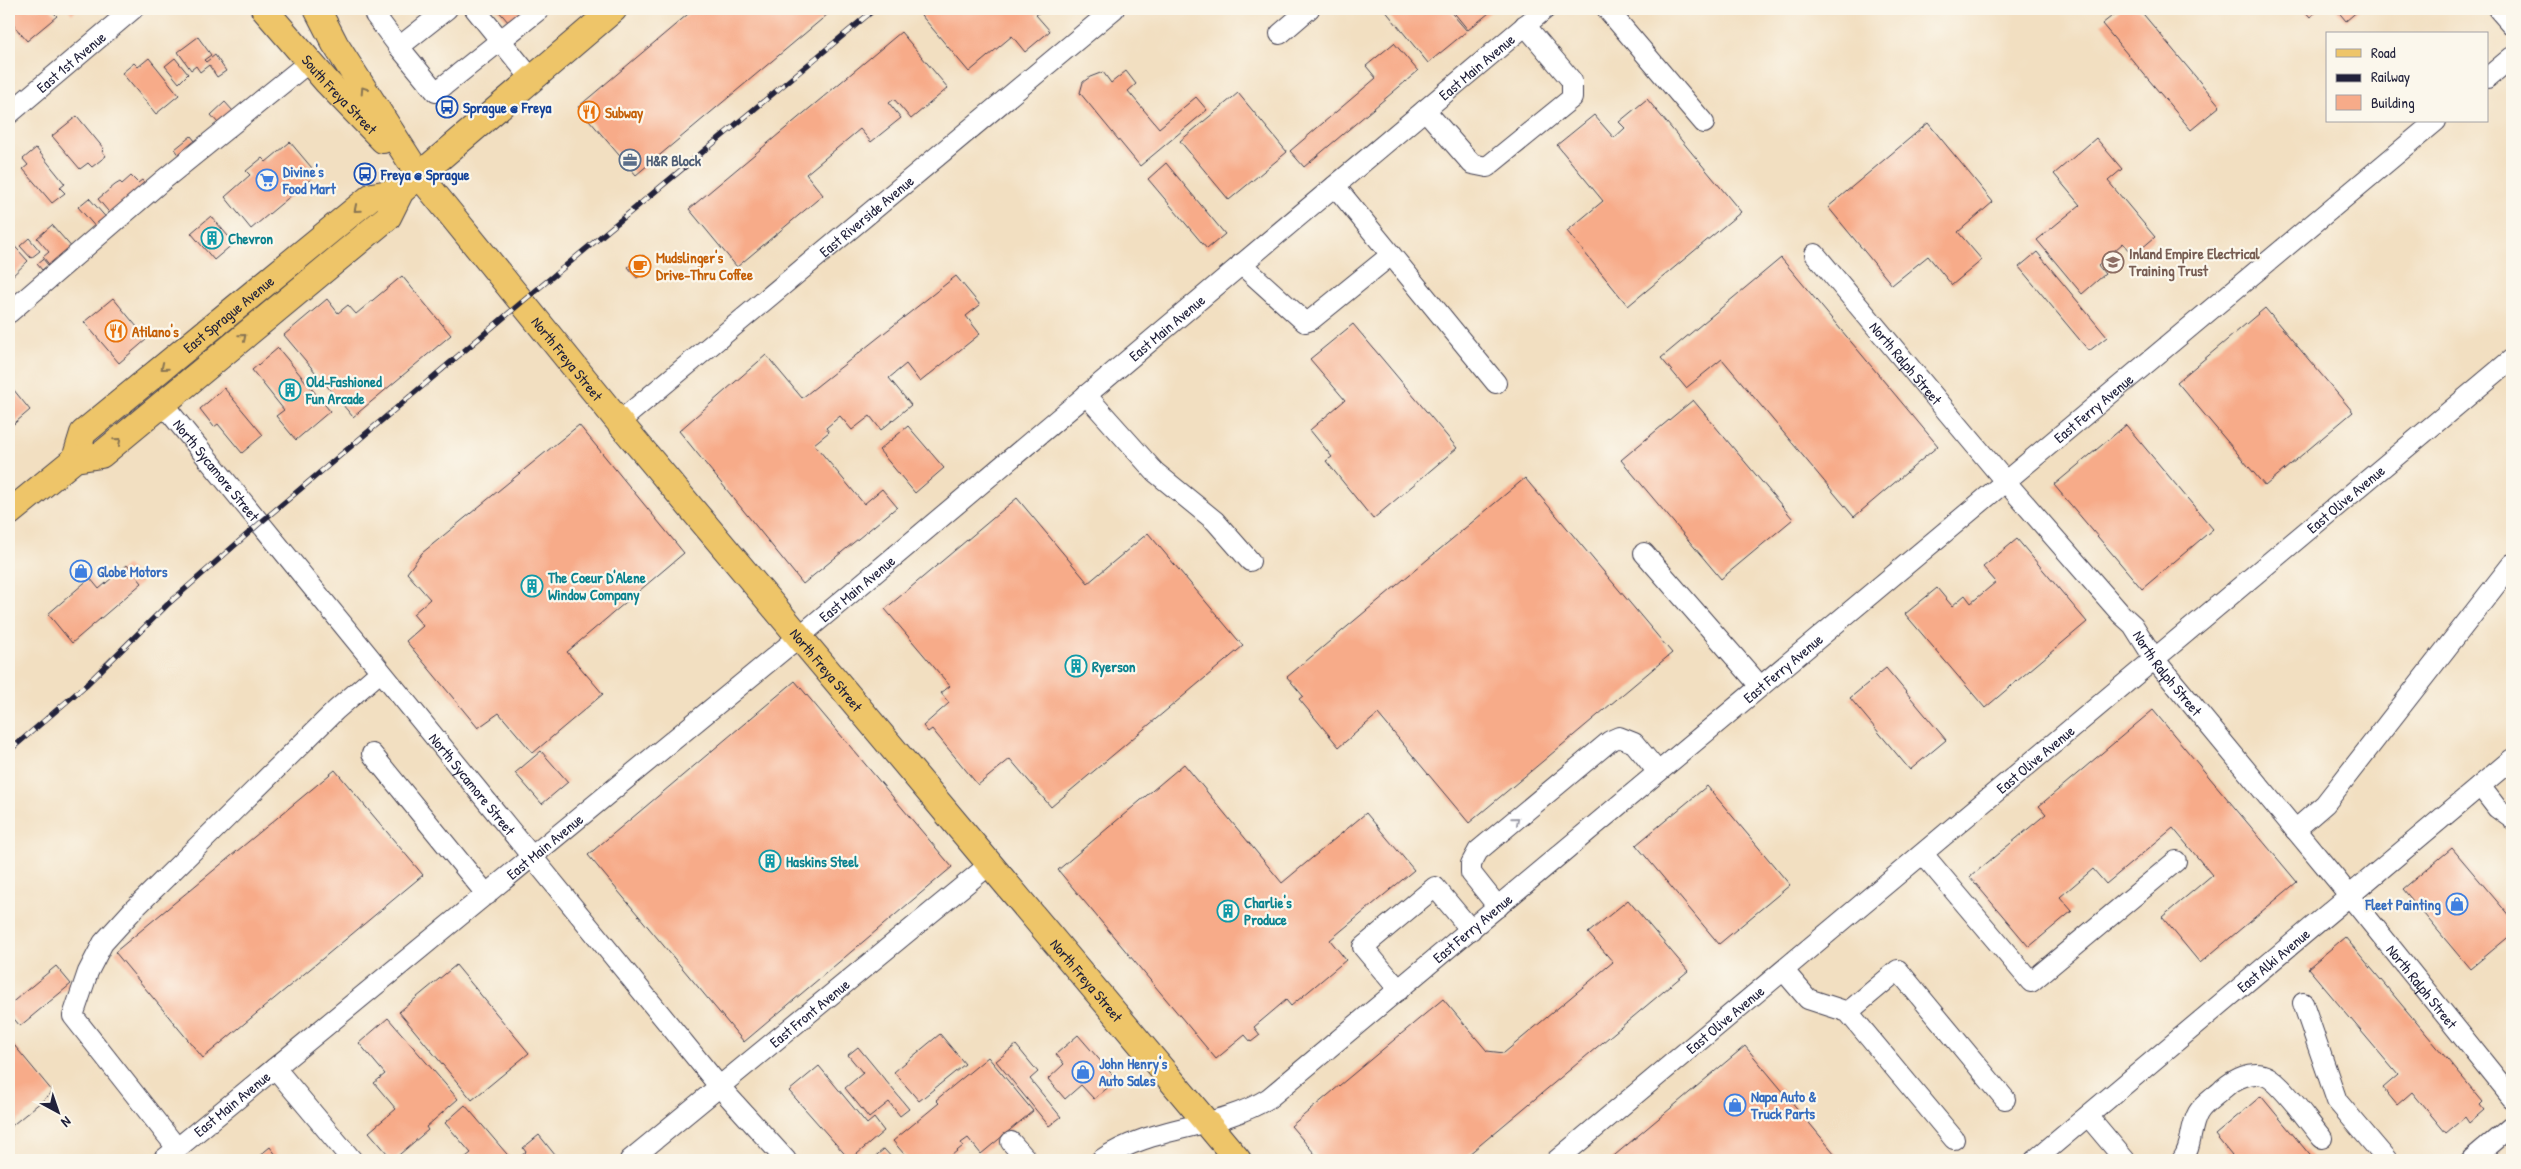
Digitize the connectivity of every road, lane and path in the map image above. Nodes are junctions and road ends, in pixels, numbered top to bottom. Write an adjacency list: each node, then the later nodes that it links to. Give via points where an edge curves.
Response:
1 (133, 9): 24 (street, East 1st Avenue)
2 (264, 9): 20 (main road, South Freya Street)
3 (318, 9): 27 (main road, one-way to 3)
4 (383, 9): 18 (street, via 375,15)
5 (448, 9): 18 (street)
6 (475, 9): 17 (street)
7 (540, 9): 17 (street)
8 (1114, 9): 37 (street, East Riverside Avenue)
9 (1309, 9): 16 (street)
10 (1545, 9): 14 (street, East Main Avenue)
11 (1607, 9): 26 (street)
12 (2498, 9): 15 (street)
13 (609, 10): 22 (main road, East Sprague Avenue)
14 (1525, 25): 23 (street, East Main Avenue); 23 (street, via 1572,80 1572,98 1488,167 1472,164)
15 (2512, 25)
16 (1280, 34)
17 (502, 40): 18 (street, via 436,92); 22 (street)
18 (399, 47)
19 (2512, 57): 21 (street)
20 (309, 62): 27 (main road, South Freya Street); 32 (street, via 162,181)
21 (2488, 77)
22 (531, 78): 27 (main road, East Sprague Avenue)
23 (1425, 110): 28 (street, East Main Avenue)
24 (9, 114)
25 (2435, 122): 39 (street, East Ferry Avenue)
26 (1704, 123)
27 (410, 183): 36 (main road, East Sprague Avenue, one-way to 27, via 388,217); 37 (main road, North Freya Street); 38 (main road, East Sprague Avenue, one-way to 38, via 372,196 83,433)
28 (1335, 186): 29 (street); 31 (street, East Main Avenue)
29 (1391, 254): 31 (street, via 1306,322); 34 (street)
30 (1815, 254): 39 (street, North Ralph Street)
31 (1241, 264): 35 (street, East Main Avenue)
32 (9, 314)
33 (2512, 359): 45 (street, East Olive Avenue)
34 (1496, 383)
35 (1086, 396): 42 (street, via 1155,472 1215,521); 44 (street, East Main Avenue)
36 (163, 404): 38 (main road, East Sprague Avenue, one-way to 36, via 101,455); 46 (street, North Sycamore Street)
37 (620, 422): 44 (main road, North Freya Street)
38 (75, 459): 40 (main road)
39 (2005, 481): 45 (street, North Ralph Street, via 2133,624); 47 (street, East Ferry Avenue)
40 (9, 513)
41 (1644, 553): 47 (street)
42 (1250, 561)
43 (2512, 564): 53 (street, via 2324,804)
44 (800, 636): 55 (street, East Main Avenue); 57 (main road, North Freya Street)
45 (2155, 660): 53 (street, North Ralph Street); 54 (street, East Olive Avenue)
46 (380, 672): 55 (street, North Sycamore Street); 76 (street, via 336,710 134,909 103,942 88,972 73,1016)
47 (1760, 686): 50 (street, East Ferry Avenue)
48 (372, 754): 58 (street)
49 (2512, 759): 51 (street, East Alki Avenue)
50 (1658, 772): 60 (street, East Ferry Avenue); 60 (street, one-way to 50, via 1471,873 1471,864 1478,851 1610,741 1619,737 1634,743)
51 (2480, 786): 52 (street, via 2497,808); 59 (street, East Alki Avenue)
52 (2512, 819)
53 (2295, 830): 59 (street, North Ralph Street)
54 (1923, 854): 56 (street, via 2031,982); 62 (street, East Olive Avenue)
55 (533, 858): 58 (street, East Main Avenue); 67 (street, North Sycamore Street)
56 (2176, 861)
57 (989, 865): 67 (street, East Front Avenue); 71 (main road, North Freya Street)
58 (487, 895): 66 (street, East Main Avenue)
59 (2349, 895): 69 (street, North Ralph Street); 70 (street, East Alki Avenue)
60 (1498, 907): 61 (street, East Ferry Avenue)
61 (1471, 930): 63 (street, East Ferry Avenue); 63 (street, via 1435,888 1363,947)
62 (1784, 970): 65 (street, via 1808,999); 83 (street, East Olive Avenue)
63 (1399, 990): 71 (street, East Ferry Avenue, via 1269,1098 1251,1109)
64 (2304, 1003): 87 (street, via 2337,1101)
65 (1848, 1012): 68 (street, via 1898,970); 74 (street)
66 (275, 1068): 76 (street, East Main Avenue); 77 (street)
67 (719, 1086): 78 (street, East Front Avenue); 79 (street, North Sycamore Street)
68 (2005, 1098)
69 (2512, 1098)
70 (2088, 1116): 84 (street, East Alki Avenue); 85 (street)
71 (1206, 1121): 81 (street, East Ferry Avenue, via 1125,1146); 82 (main road, North Freya Street)
72 (2512, 1126): 88 (street)
73 (2322, 1138): 86 (street, via 2278,1085 2267,1076 2249,1074 2230,1083 2199,1111)
74 (1954, 1139)
75 (1011, 1142): 80 (street)
76 (170, 1154)
77 (352, 1160)
78 (630, 1160)
79 (786, 1160)
80 (1028, 1160)
81 (1101, 1160)
82 (1238, 1160)
83 (1557, 1160)
84 (2035, 1160)
85 (2125, 1160)
86 (2182, 1160)
87 (2387, 1160)
88 (2472, 1160)

